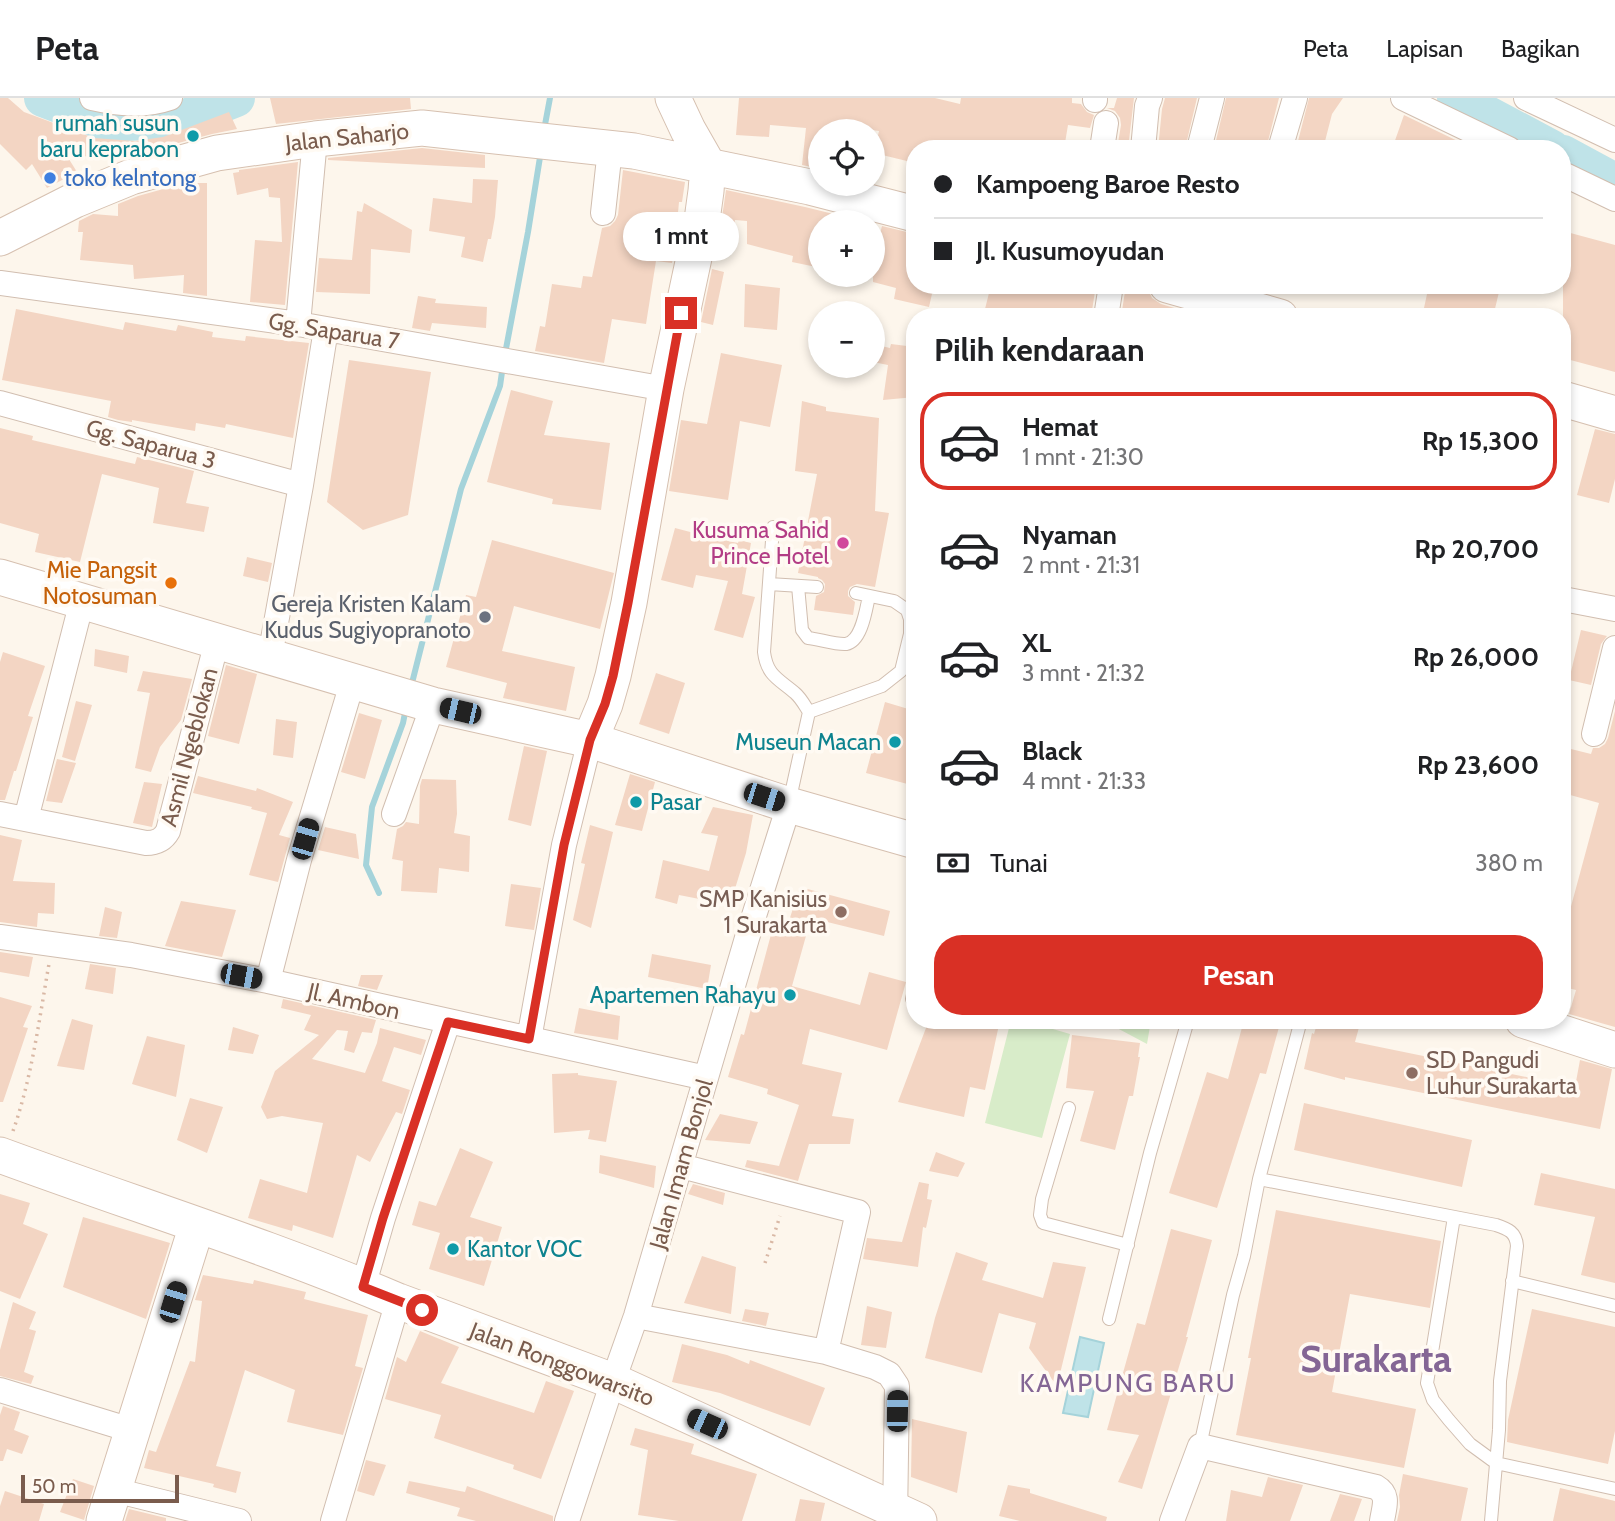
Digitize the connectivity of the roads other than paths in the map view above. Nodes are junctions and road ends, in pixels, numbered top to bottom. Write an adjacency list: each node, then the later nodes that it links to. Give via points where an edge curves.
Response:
1 (92, 98): 9 (street)
2 (170, 98): 9 (street, via 155,103)
3 (673, 98): 19 (main road)
4 (1150, 98): 13 (street)
5 (1212, 98): 14 (street)
6 (1295, 98): 15 (street)
7 (1403, 98): 16 (street)
8 (1526, 98): 17 (street)
9 (129, 101)
10 (1106, 123): 12 (street)
11 (315, 139): 18 (main road, Jalan Saharjo, via 422,128); 24 (main road, Jalan Saharjo, via 217,153 131,177); 28 (street)
12 (1103, 140)
13 (1144, 140)
14 (1201, 140)
15 (1283, 140)
16 (1490, 140)
17 (1615, 140)
18 (610, 149): 19 (main road, Jalan Saharjo); 23 (street)
19 (708, 165): 22 (main road, Jalan Saharjo); 30 (main road, via 702,220)
20 (1571, 178): 21 (street)
21 (1615, 199)
22 (906, 212)
23 (603, 213)
24 (0, 238)
25 (0, 282): 28 (street, Gg. Saparua 7)
26 (1245, 295): 27 (main road)
27 (1266, 308)
28 (298, 324): 29 (street, Gg. Saparua 7)
29 (326, 329): 30 (street, Gg. Saparua 7); 34 (street)
30 (666, 389): 53 (main road, via 616,664)
31 (1571, 401): 33 (main road)
32 (0, 403): 34 (street, Gg. Saparua 3)
33 (1615, 414)
34 (301, 485): 49 (street)
35 (773, 527): 37 (lane)
36 (0, 577): 42 (main road)
37 (769, 584): 38 (lane); 51 (lane, via 765,663)
38 (798, 586): 39 (lane); 41 (lane, via 804,634 846,644 860,631)
39 (817, 587)
40 (856, 593): 41 (lane)
41 (869, 596): 44 (lane)
42 (82, 601): 46 (main road); 57 (street)
43 (1571, 601): 45 (street)
44 (906, 609)
45 (1615, 609)
46 (217, 640): 49 (main road); 57 (street, Asmil Ngeblokan, via 168,831 162,839 146,843)
47 (1615, 648): 52 (street)
48 (906, 650): 51 (lane, via 901,671 882,686)
49 (270, 656): 50 (main road)
50 (396, 693): 53 (main road); 56 (street); 60 (street, via 292,886)
51 (809, 712): 54 (lane)
52 (1594, 734)
53 (590, 740): 54 (main road); 65 (street, via 564,845)
54 (789, 805): 58 (main road); 67 (street, Jalan Imam Bonjol)
55 (0, 814): 57 (street, Asmil Ngeblokan)
56 (394, 814)
57 (26, 819)
58 (906, 838)
59 (0, 937): 60 (street, Jl. Ambon)
60 (268, 981): 61 (street, Jl. Ambon)
61 (463, 1025): 65 (street, Jl. Ambon); 76 (street, via 383,1218)
62 (1185, 1029): 74 (lane)
63 (1299, 1029): 71 (lane)
64 (1551, 1029): 66 (main road)
65 (529, 1039): 67 (street, Jl. Ambon)
66 (1615, 1050)
67 (706, 1078): 70 (street, Jalan Imam Bonjol)
68 (1069, 1108): 74 (lane, via 1042,1199 1043,1223)
69 (2, 1156): 73 (main road, Jalan Ronggowarsito)
70 (681, 1166): 79 (street, Jalan Imam Bonjol); 81 (street, via 858,1212)
71 (1259, 1179): 72 (lane); 85 (lane)
72 (1454, 1217): 75 (lane, via 1511,1231 1517,1246); 86 (lane, via 1427,1383 1433,1400 1449,1420 1470,1444)
73 (197, 1225): 76 (main road, Jalan Ronggowarsito); 84 (main road)
74 (1128, 1244): 80 (lane)
75 (1512, 1281): 78 (lane); 86 (lane)
76 (363, 1287): 77 (main road, Jalan Ronggowarsito)
77 (398, 1301): 82 (main road, Jalan Ronggowarsito); 91 (street)
78 (1615, 1306)
79 (636, 1316): 81 (street); 82 (street, Jalan Imam Bonjol)
80 (1109, 1319)
81 (826, 1352): 89 (street, via 875,1367 889,1374 897,1386)
82 (613, 1381): 89 (main road, Jalan Ronggowarsito); 92 (street, Jalan Imam Bonjol)
83 (0, 1390): 84 (street)
84 (134, 1431): 88 (main road)
85 (1200, 1446): 93 (street); 94 (street, via 1376,1487 1386,1498)
86 (1496, 1463): 87 (lane); 95 (lane)
87 (1615, 1489)
88 (109, 1506): 90 (street)
89 (903, 1517)
90 (239, 1521)
91 (333, 1521)
92 (567, 1521)
93 (1172, 1521)
94 (1382, 1521)
95 (1491, 1521)

